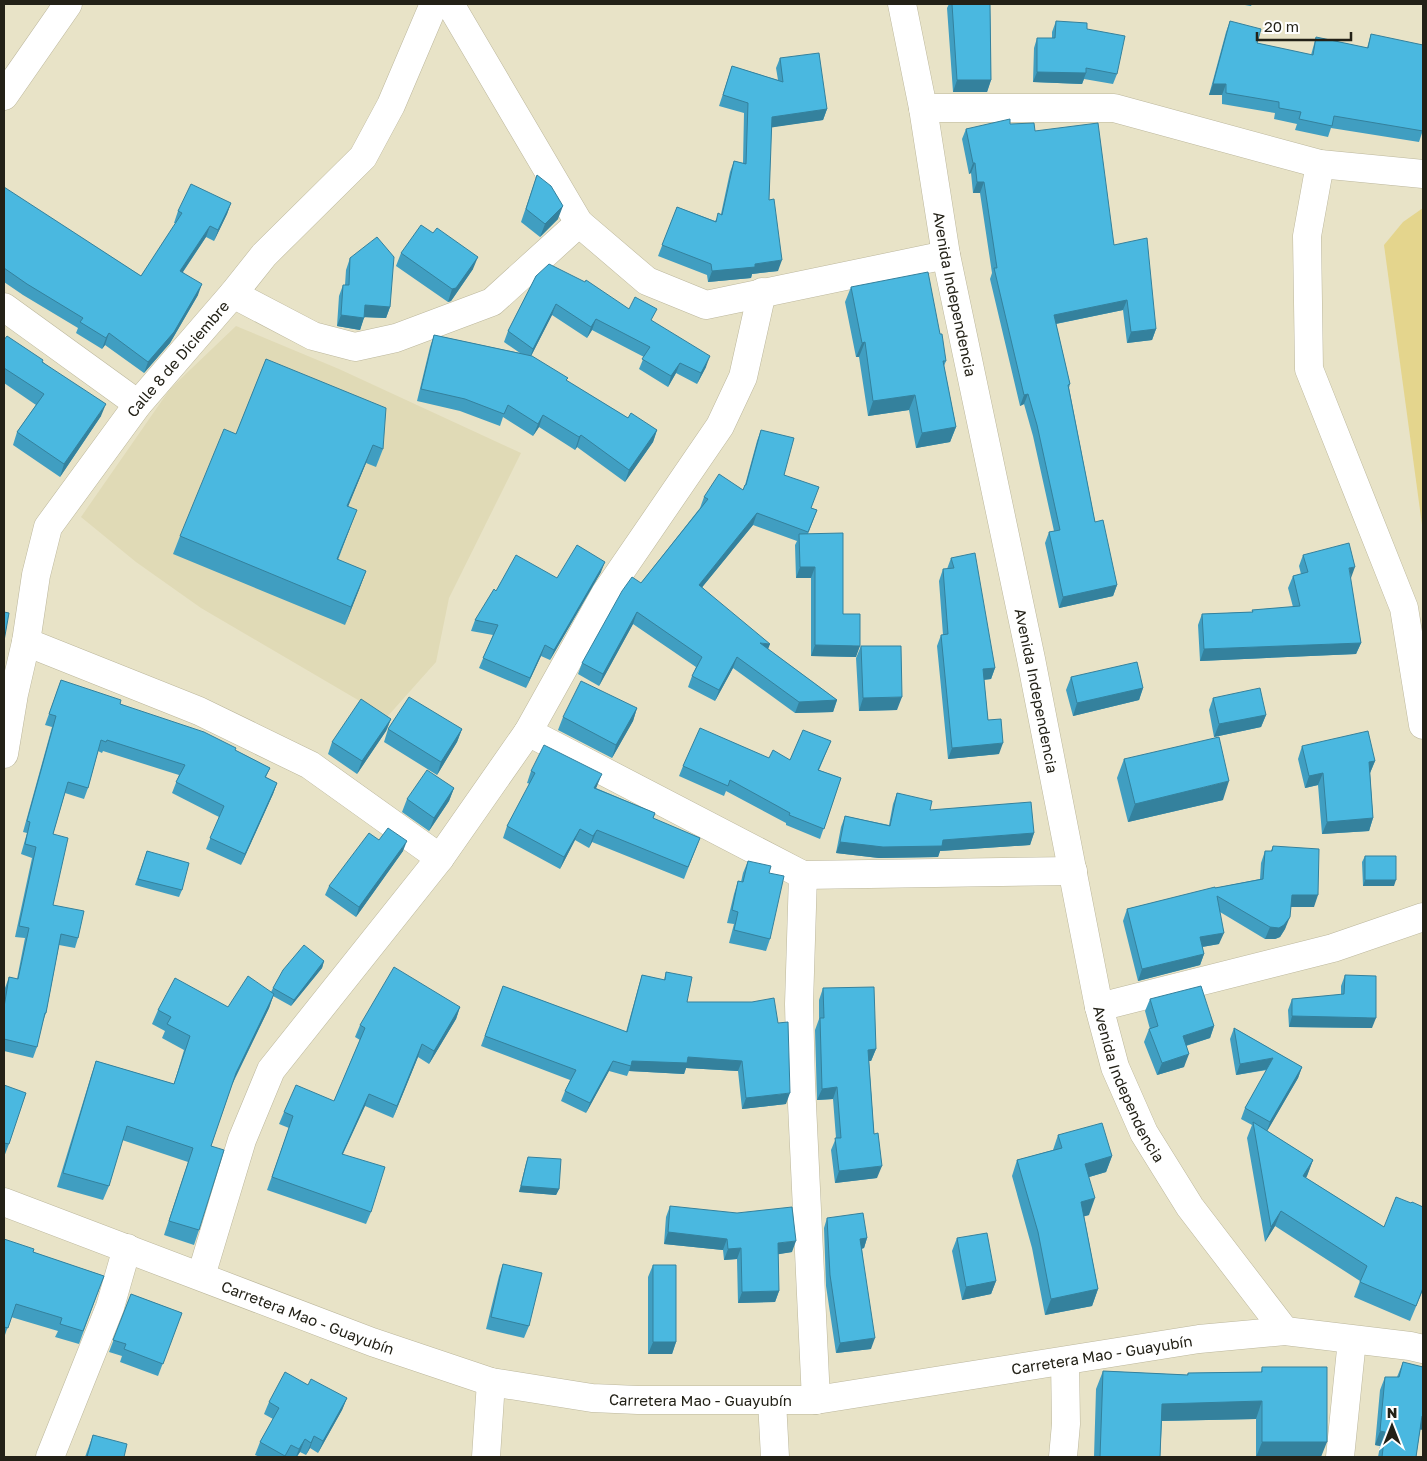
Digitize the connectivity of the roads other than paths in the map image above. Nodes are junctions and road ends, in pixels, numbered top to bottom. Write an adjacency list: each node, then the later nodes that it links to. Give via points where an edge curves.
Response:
1 (68, 4): 5 (street)
2 (434, 4): 12 (street, Calle 8 de Diciembre, via 391,105 363,157 264,255)
3 (450, 4): 9 (street)
4 (902, 4): 6 (street, Avenida Independencia)
5 (4, 96)
6 (923, 108): 7 (street, via 1114,108); 10 (street, Avenida Independencia)
7 (1320, 164): 8 (street); 17 (street, via 1307,236 1310,369 1404,608)
8 (1423, 174)
9 (579, 222): 11 (street, via 647,282 706,305); 12 (street, via 492,302 396,338 355,347 313,336)
10 (946, 255): 11 (street); 21 (street, Avenida Independencia)
11 (762, 292): 18 (street, via 744,377 720,426 605,594)
12 (233, 294): 14 (street, Calle 8 de Diciembre)
13 (4, 307): 14 (street)
14 (138, 404): 15 (street, Calle 8 de Diciembre, via 48,526 36,575)
15 (26, 642): 16 (street, Calle 8 de Diciembre); 20 (street, via 199,711 310,765)
16 (9, 693): 19 (street, Calle 8 de Diciembre)
17 (1423, 725)
18 (528, 732): 20 (street); 22 (street)
19 (4, 754)
20 (440, 858): 27 (street, via 271,1070 242,1140)
21 (1073, 871): 22 (street); 24 (street, Avenida Independencia)
22 (803, 874): 33 (street, via 799,1004)
23 (1423, 917): 24 (street, via 1333,948)
24 (1099, 1007): 28 (street, Avenida Independencia, via 1115,1067 1144,1132 1190,1207)
25 (4, 1202): 26 (street, Carretera Mao - Guayubín)
26 (127, 1248): 27 (street, Carretera Mao - Guayubín); 35 (street, via 110,1307)
27 (202, 1276): 32 (street, Carretera Mao - Guayubín, via 372,1342)
28 (1285, 1331): 29 (street, Carretera Mao - Guayubín); 31 (street, Carretera Mao - Guayubín, via 1199,1339)
29 (1352, 1340): 30 (street, Carretera Mao - Guayubín); 39 (street)
30 (1423, 1349)
31 (1065, 1360): 33 (street, Carretera Mao - Guayubín); 38 (street)
32 (491, 1382): 34 (street, Carretera Mao - Guayubín, via 592,1398); 36 (street)
33 (816, 1400): 34 (street, Carretera Mao - Guayubín)
34 (772, 1401): 37 (street)
35 (50, 1457)
36 (486, 1457)
37 (775, 1457)
38 (1063, 1457)
39 (1340, 1457)

